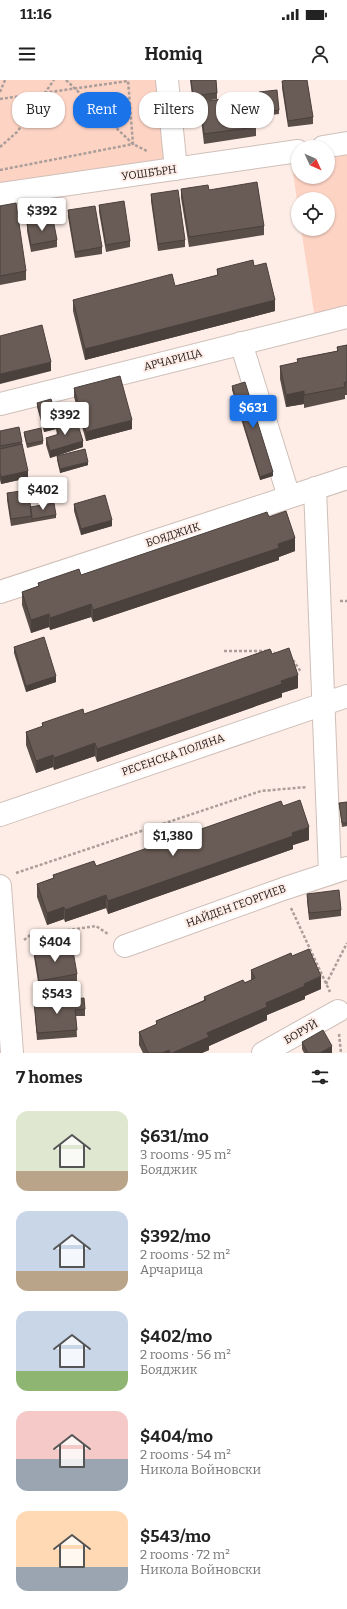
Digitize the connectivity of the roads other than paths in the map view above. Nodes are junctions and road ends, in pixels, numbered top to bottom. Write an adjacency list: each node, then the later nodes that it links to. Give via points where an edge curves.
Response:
1 (167, 80): 5 (street)
2 (347, 144): 3 (street)
3 (335, 146)
4 (291, 152): 5 (street, УОШБЪРН)
5 (176, 168): 6 (street, УОШБЪРН)
6 (0, 194)
7 (347, 317): 8 (street, АРЧАРИЦА)
8 (241, 343): 9 (street, АРЧАРИЦА); 12 (street)
9 (0, 404)
10 (347, 478): 11 (street, БОЯДЖИК)
11 (315, 488): 12 (street, БОЯДЖИК); 15 (street)
12 (288, 497): 13 (street, БОЯДЖИК)
13 (0, 592)
14 (347, 696): 15 (street, РЕСЕНСКА ПОЛЯНА)
15 (323, 704): 16 (street, РЕСЕНСКА ПОЛЯНА); 17 (street, via 326,786)
16 (0, 815)
17 (338, 871): 19 (street, НАЙДЕН ГЕОРГИЕВ)
18 (7, 879): 20 (street)
19 (125, 946)
20 (3, 951): 22 (street)
21 (338, 1011): 23 (street, БОРУЙ)
22 (12, 1053)
23 (263, 1053)

